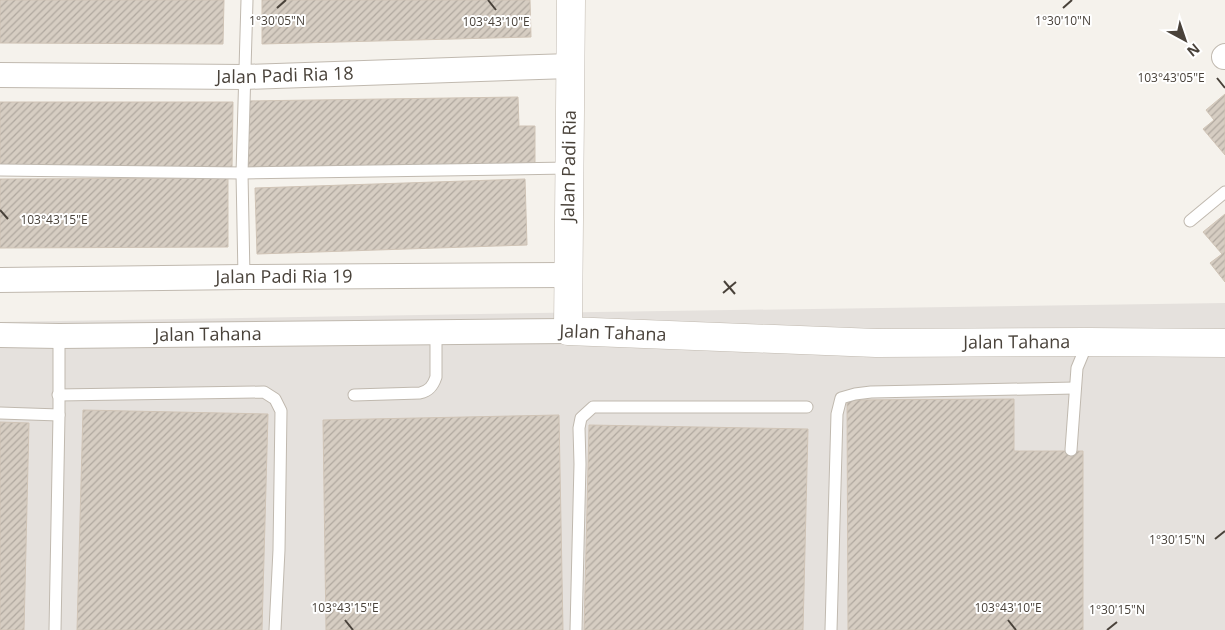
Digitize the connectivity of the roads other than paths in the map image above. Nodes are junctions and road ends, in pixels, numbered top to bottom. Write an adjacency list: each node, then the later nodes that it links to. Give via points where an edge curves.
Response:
1 (246, 0): 5 (lane)
2 (571, 0): 3 (street, Jalan Padi Ria)
3 (570, 66): 5 (street, Jalan Padi Ria 18); 6 (street, Jalan Padi Ria)
4 (0, 74): 5 (street, Jalan Padi Ria 18)
5 (244, 77): 8 (lane)
6 (570, 168): 8 (lane); 11 (street, Jalan Padi Ria)
7 (0, 170): 8 (lane)
8 (242, 173): 12 (lane)
9 (1225, 192): 10 (lane)
10 (1190, 221)
11 (568, 275): 12 (street, Jalan Padi Ria 19); 14 (street, Jalan Padi Ria)
12 (244, 277): 13 (street, Jalan Padi Ria 19)
13 (0, 280)
14 (568, 331): 15 (street, Jalan Tahana); 18 (street, Jalan Tahana, via 876,343)
15 (436, 332): 17 (street, Jalan Tahana); 22 (lane, via 436,377 426,392)
16 (0, 335): 17 (street, Jalan Tahana)
17 (58, 336): 21 (lane)
18 (1088, 342): 19 (street, Jalan Tahana); 20 (lane, via 1077,368)
19 (1225, 343)
20 (1075, 388): 26 (lane); 30 (lane, via 871,392 841,398 837,414)
21 (58, 395): 25 (lane); 28 (lane, via 264,392 275,399 281,411)
22 (354, 395)
23 (807, 407): 29 (lane, via 593,407 581,418)
24 (0, 413): 25 (lane)
25 (59, 415): 27 (lane)
26 (1071, 450)
27 (55, 630)
28 (275, 630)
29 (576, 630)
30 (831, 630)

